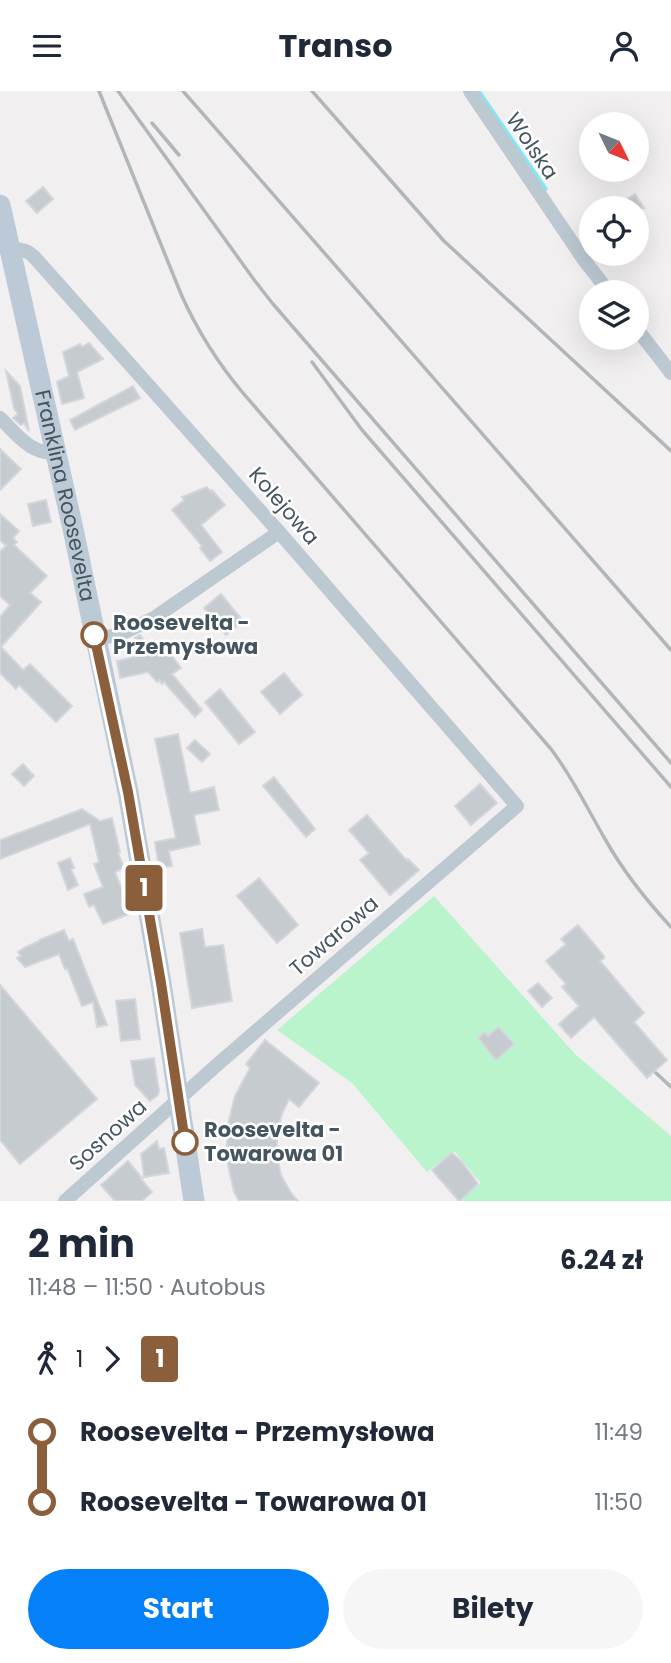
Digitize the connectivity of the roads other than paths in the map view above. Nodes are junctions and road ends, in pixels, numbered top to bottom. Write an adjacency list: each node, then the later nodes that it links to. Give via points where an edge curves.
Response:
1 (470, 91): 4 (street, Wolska)
2 (0, 205): 3 (street, Franklina Roosevelta)
3 (10, 249): 8 (street, Franklina Roosevelta); 9 (street, Kolejowa, via 30,252)
4 (600, 280)
5 (649, 345): 6 (street)
6 (671, 373)
7 (0, 418): 8 (street, via 29,446)
8 (55, 453): 10 (street, Franklina Roosevelta)
9 (279, 532): 10 (street, via 154,618); 11 (street, Kolejowa)
10 (95, 640): 12 (street, Franklina Roosevelta, via 128,792)
11 (517, 806): 12 (street, Towarowa)
12 (178, 1099): 13 (street, Sosnowa); 14 (street, Franklina Roosevelta)
13 (65, 1201)
14 (194, 1201)

